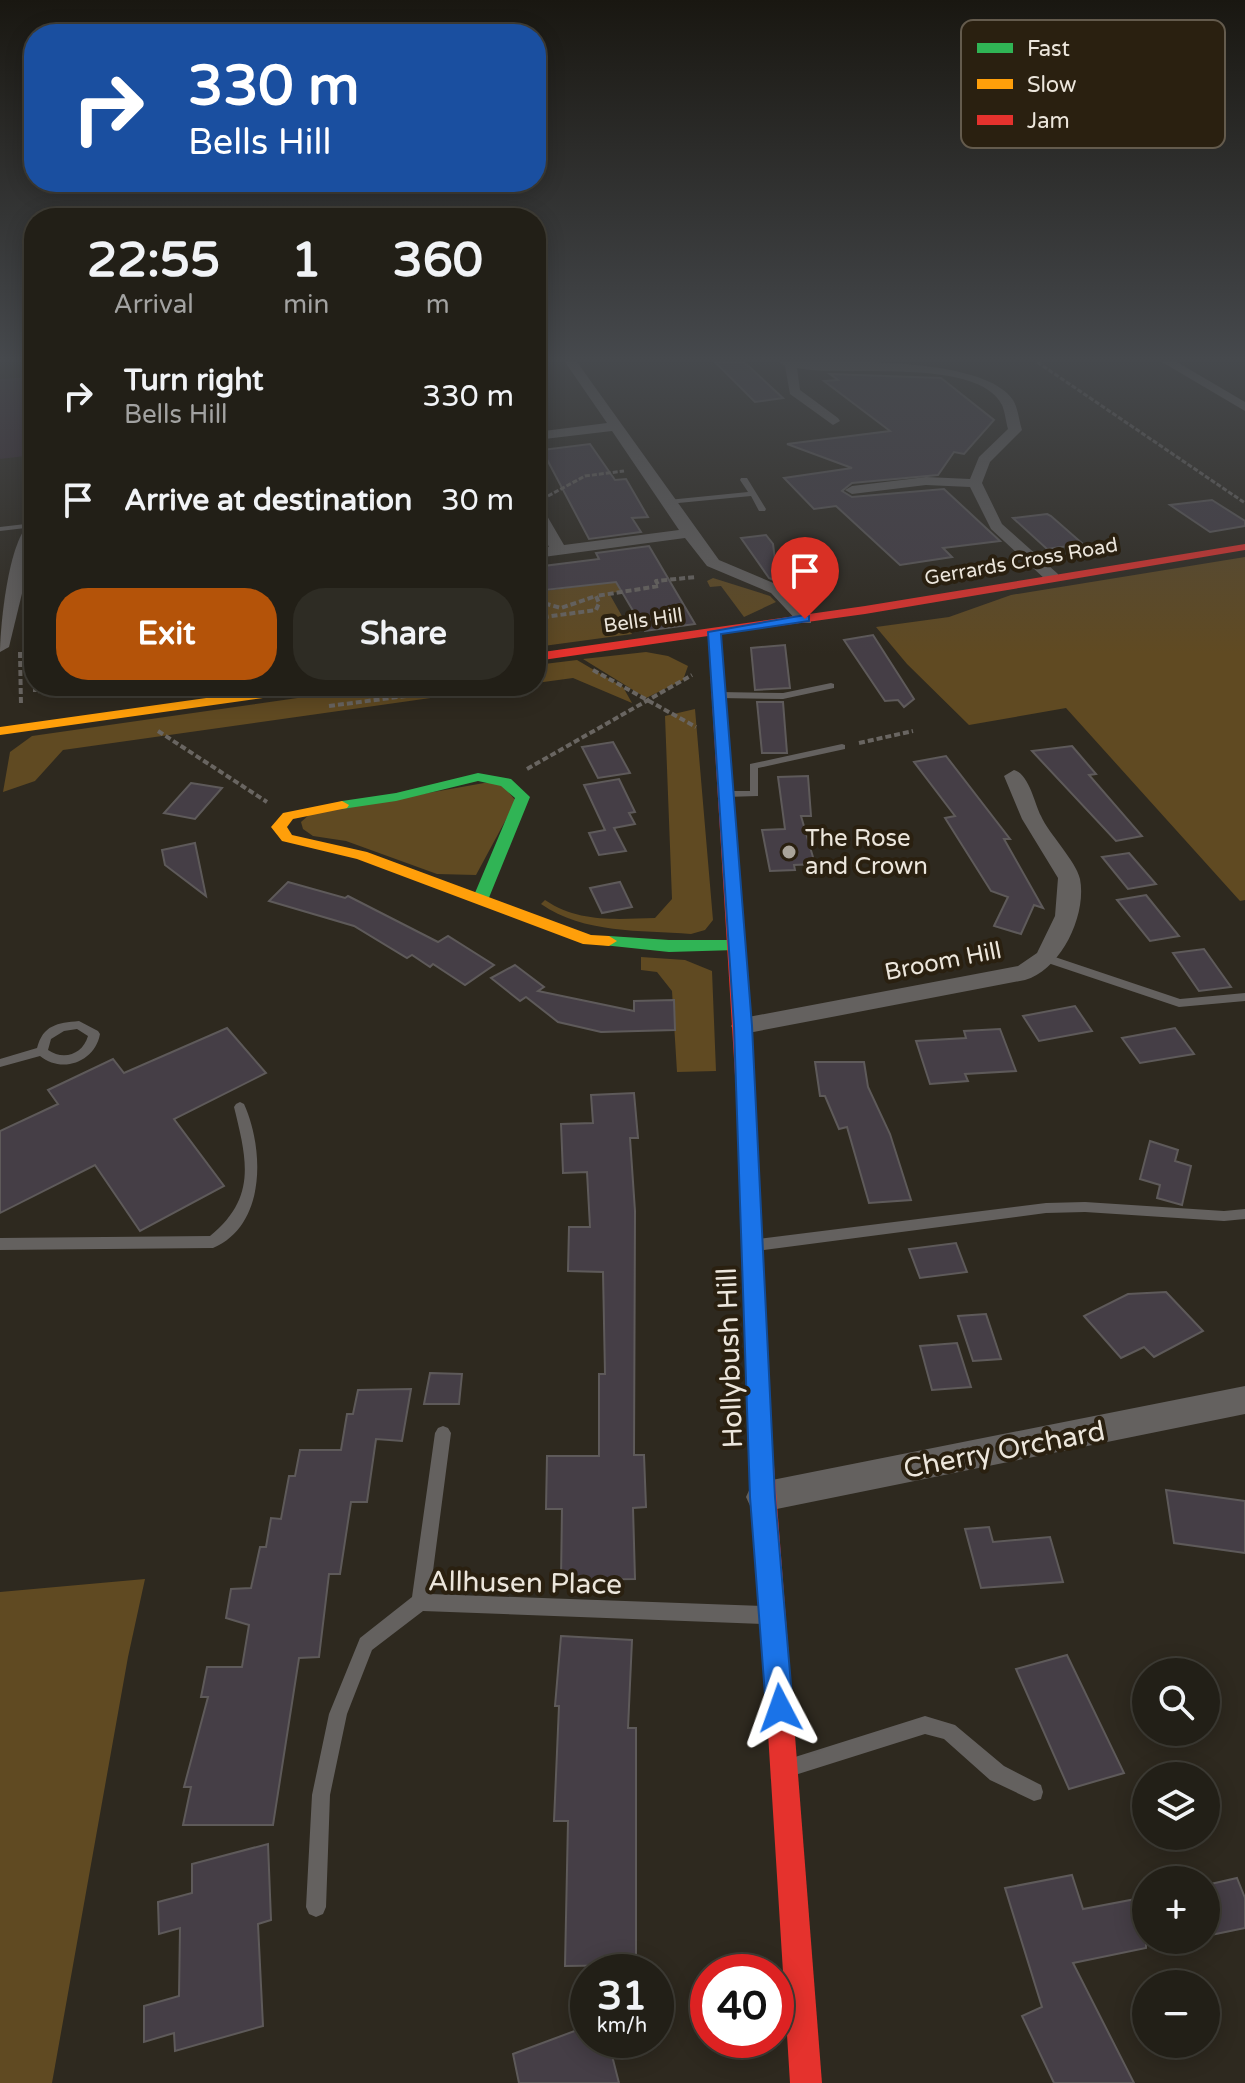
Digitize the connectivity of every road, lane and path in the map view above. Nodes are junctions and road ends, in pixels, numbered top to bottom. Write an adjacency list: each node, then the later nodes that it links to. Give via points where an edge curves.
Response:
1 (638, 459): 4 (street)
2 (985, 459): 6 (street)
3 (1180, 459): 11 (path)
4 (645, 469): 9 (path, via 585,476); 10 (street)
5 (744, 480): 8 (lane)
6 (975, 483): 7 (street, via 926,481); 22 (street, via 996,526)
7 (852, 490)
8 (753, 494): 10 (lane); 12 (lane)
9 (546, 497)
10 (668, 502): 16 (street)
11 (1245, 503)
12 (762, 509)
13 (546, 527): 18 (street)
14 (0, 529): 15 (lane)
15 (24, 530)
16 (689, 533): 18 (street); 26 (street, via 713,563 777,590)
17 (1245, 547): 22 (street, Gerrards Cross Road)
18 (559, 550): 20 (street)
19 (24, 551): 29 (street)
20 (546, 552)
21 (696, 577): 23 (path)
22 (1052, 577): 26 (street, Gerrards Cross Road)
23 (596, 596): 24 (path, via 568,607); 25 (path, via 596,610 587,614)
24 (546, 603)
25 (546, 617)
26 (805, 619): 27 (street, Bells Hill)
27 (714, 632): 30 (street, Bells Hill); 32 (street, Hollybush Hill)
28 (20, 646): 34 (path)
29 (0, 647)
30 (546, 656)
31 (586, 665): 38 (path)
32 (716, 667): 36 (street, Hollybush Hill); 38 (path)
33 (831, 686): 36 (lane, via 783,696)
34 (21, 687): 35 (path); 39 (path)
35 (24, 687)
36 (719, 695): 43 (street, Hollybush Hill)
37 (225, 696): 40 (street)
38 (648, 699): 43 (path); 46 (path)
39 (25, 712)
40 (126, 712): 41 (street); 48 (path)
41 (0, 731)
42 (913, 731): 44 (path)
43 (721, 742): 47 (street, Hollybush Hill)
44 (842, 747): 47 (lane, via 753,766 755,794)
45 (1014, 776): 51 (street, via 1032,819 1069,878 1066,916)
46 (506, 782): 48 (street, via 478,777); 49 (street, via 523,797)
47 (726, 794): 50 (street, Hollybush Hill)
48 (288, 816): 49 (street, via 279,827 287,838 362,855)
49 (480, 900): 50 (street, via 589,940)
50 (736, 945): 53 (street, Hollybush Hill)
51 (1046, 958): 52 (lane, via 1179,1003); 53 (street, Broom Hill, via 1025,972)
52 (1245, 997)
53 (743, 1026): 59 (street, Hollybush Hill)
54 (42, 1051): 55 (lane)
55 (0, 1063)
56 (240, 1107): 58 (lane, via 252,1154 252,1185 235,1225 213,1242)
57 (1245, 1214): 59 (lane, via 1046,1208)
58 (0, 1244)
59 (753, 1245): 62 (street, Hollybush Hill)
60 (1245, 1400): 62 (street, Cherry Orchard)
61 (443, 1433): 63 (lane)
62 (762, 1497): 64 (street, Hollybush Hill)
63 (420, 1602): 64 (lane, Allhusen Place); 67 (lane, Allhusen Place, via 366,1644 338,1714 321,1795)
64 (774, 1616): 65 (street, Hollybush Hill)
65 (784, 1769): 66 (lane, via 925,1725 949,1731 997,1773); 68 (street, Hollybush Hill)
66 (1034, 1792)
67 (316, 1907)
68 (806, 2083)

